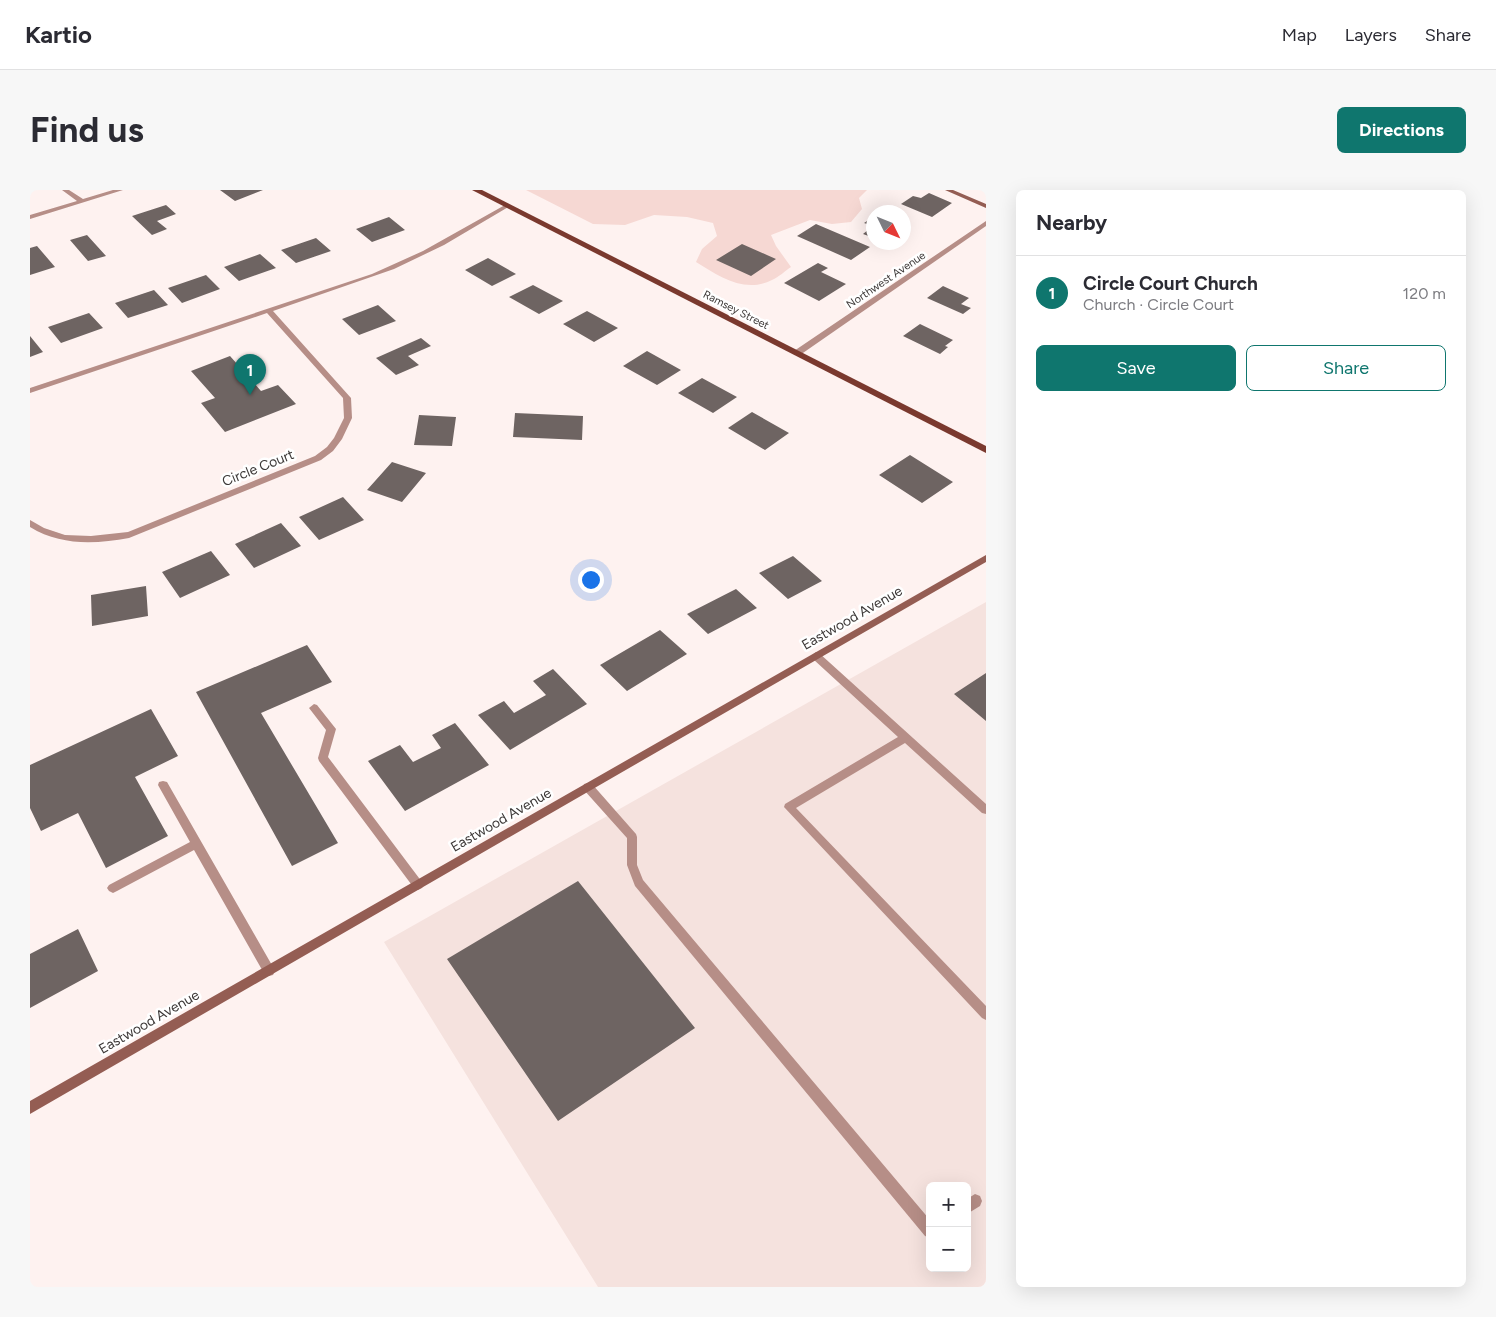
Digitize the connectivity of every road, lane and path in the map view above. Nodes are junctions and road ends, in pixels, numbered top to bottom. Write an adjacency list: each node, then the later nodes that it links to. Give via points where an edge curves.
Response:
1 (65, 190): 5 (street)
2 (120, 190): 5 (street)
3 (476, 190): 6 (main road, Ramsey Street)
4 (948, 190): 7 (street)
5 (82, 201): 8 (street)
6 (507, 206): 10 (street, via 410,260); 11 (main road, Ramsey Street)
7 (986, 206)
8 (30, 217)
9 (986, 223): 11 (street, Northwest Avenue)
10 (268, 310): 12 (street); 14 (street, Circle Court, via 347,398 348,418 330,449 301,466 129,534 73,539 41,530)
11 (796, 353): 13 (main road, Ramsey Street)
12 (30, 391)
13 (986, 450)
14 (30, 523)
15 (986, 558): 16 (street, Eastwood Avenue)
16 (816, 656): 18 (street); 20 (street, Eastwood Avenue)
17 (314, 708): 23 (street, via 330,728 323,758)
18 (906, 737): 21 (street); 26 (street, via 789,807)
19 (163, 785): 22 (street)
20 (588, 787): 23 (street, Eastwood Avenue); 28 (street, via 632,837 632,865 639,883)
21 (986, 810)
22 (196, 844): 24 (street); 25 (street)
23 (418, 885): 25 (street, Eastwood Avenue)
24 (113, 888)
25 (268, 971): 27 (street, Eastwood Avenue)
26 (986, 1014)
27 (30, 1108)
28 (927, 1227)

